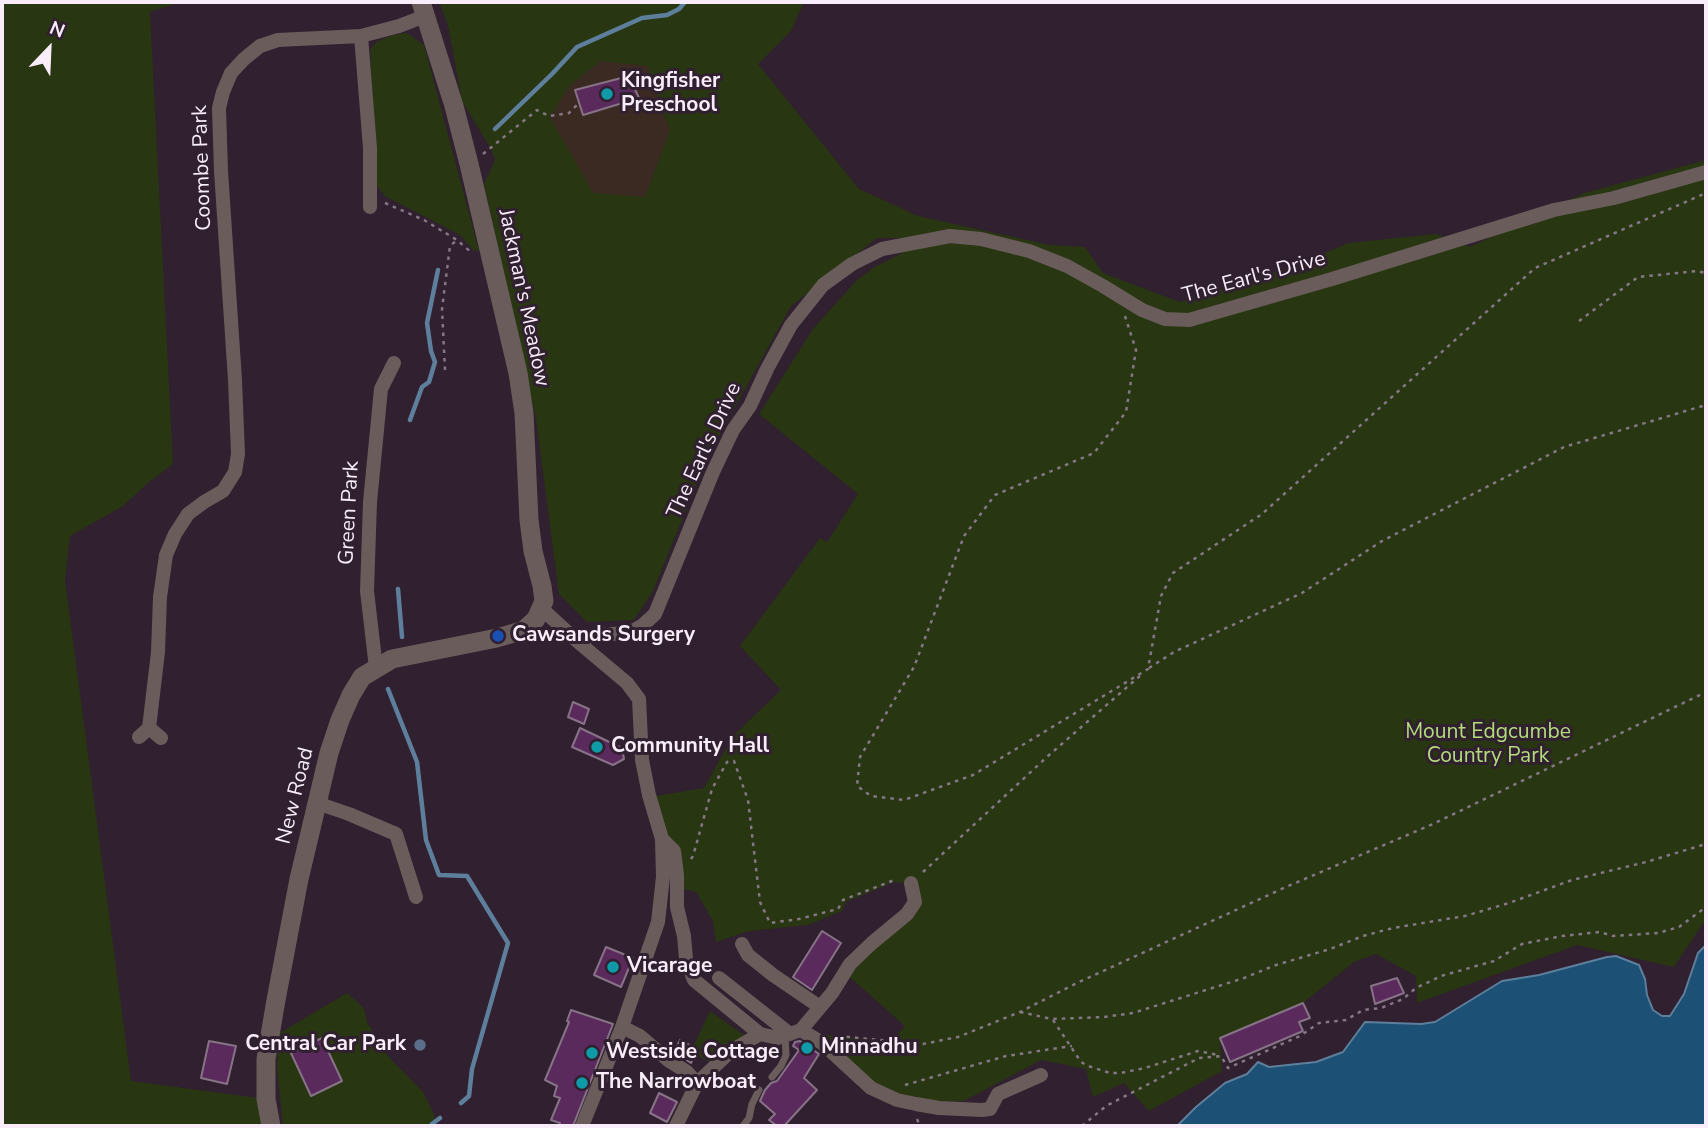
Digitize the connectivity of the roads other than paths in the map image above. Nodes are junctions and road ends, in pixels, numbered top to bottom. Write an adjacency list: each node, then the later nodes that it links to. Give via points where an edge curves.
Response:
1 (423, 9): 2 (street, Coombe Park, via 399,26); 6 (street, Jackman's Meadow, via 454,106 518,373 529,520)
2 (361, 36): 4 (street); 9 (street, Coombe Park, via 278,40 260,46 231,74 223,92 219,108 221,171 238,454 235,472 223,491 188,514 166,555)
3 (1706, 172): 7 (street, The Earl's Drive, via 1554,210 1189,320 1166,319 1142,310 1066,266 981,239 950,236 882,249 823,285 791,325 713,472 655,614 629,634 594,635)
4 (370, 202)
5 (394, 363): 8 (street, Green Park, via 381,389 370,502 367,591)
6 (542, 609): 7 (street); 8 (street, New Road, via 524,629 393,659)
7 (577, 642): 11 (street, via 627,683 639,699 642,760)
8 (376, 668): 10 (street, New Road, via 362,677 340,720)
9 (150, 735)
10 (317, 803): 13 (street, via 396,834); 24 (street, New Road, via 266,1059)
11 (662, 839): 17 (street, via 658,922); 19 (street, via 674,851 677,907 694,980)
12 (912, 882): 16 (street, via 915,902 907,915 850,964)
13 (416, 897)
14 (742, 944): 16 (street, via 748,955)
15 (719, 978): 18 (street)
16 (820, 1007): 18 (street)
17 (622, 1027): 22 (street, via 640,1036); 25 (street)
18 (792, 1033): 19 (street, via 778,1038); 20 (street, via 822,1042 879,1092 939,1108 990,1109 998,1094); 21 (lane, via 781,1066)
19 (760, 1034): 22 (street, via 731,1051)
20 (1041, 1075)
21 (772, 1077)
22 (696, 1083): 26 (street)
23 (760, 1090): 27 (lane)
24 (271, 1126)
25 (582, 1126)
26 (676, 1126)
27 (743, 1126)

